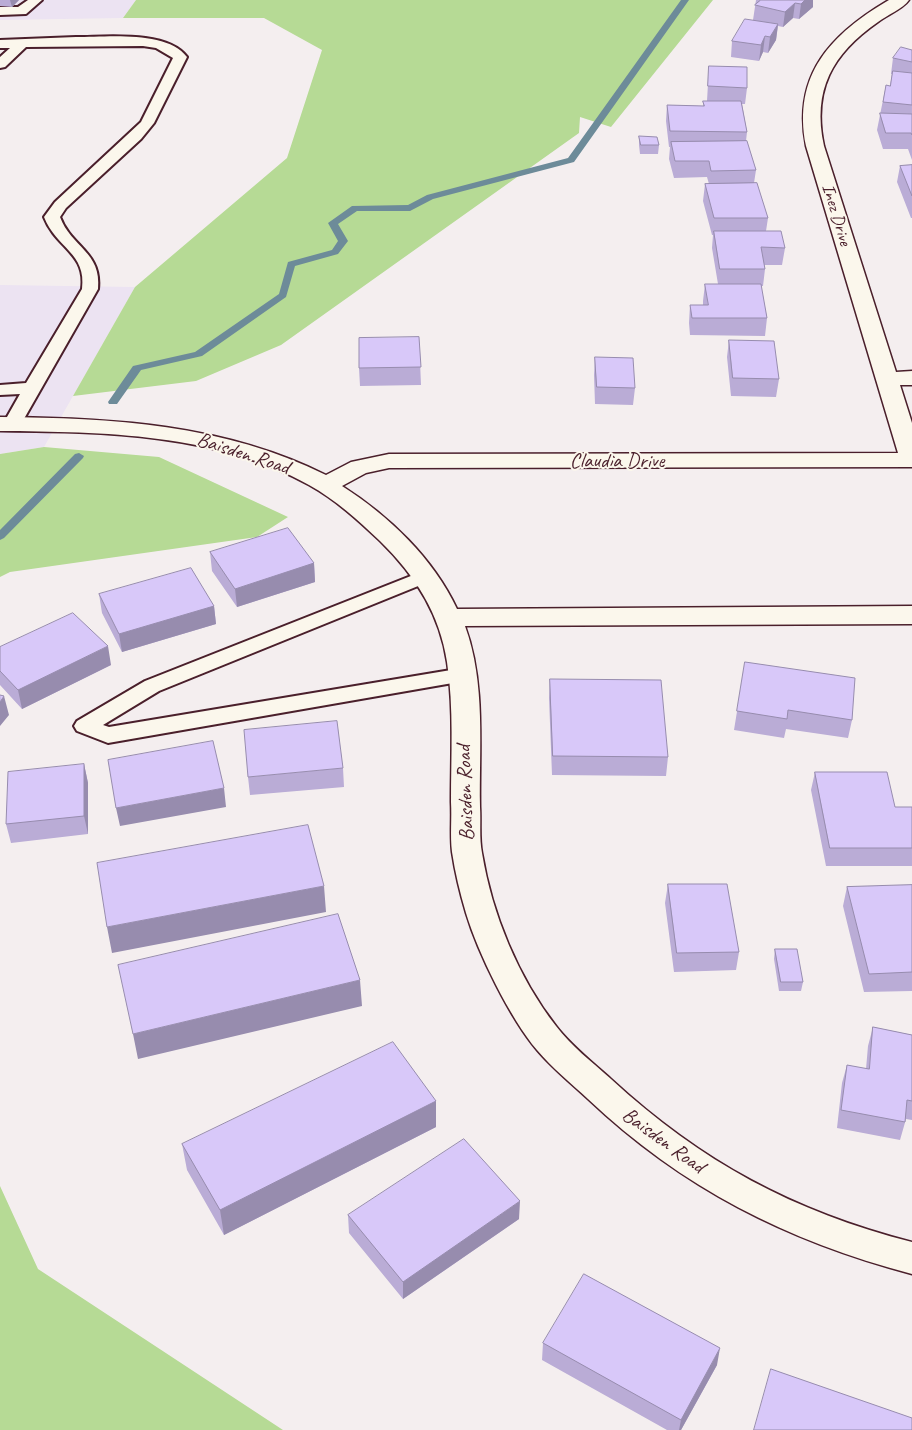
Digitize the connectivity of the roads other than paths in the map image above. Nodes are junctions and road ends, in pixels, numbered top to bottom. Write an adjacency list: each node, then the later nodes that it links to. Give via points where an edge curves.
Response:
1 (36, 0): 3 (lane, via 21,11)
2 (901, 0): 8 (street, Inez Drive, via 862,24 844,41 816,83 811,104 815,146)
3 (0, 11)
4 (23, 43): 5 (lane); 6 (lane); 9 (lane, via 143,42 159,44 180,57 147,123 60,205 52,217 55,228 90,266 93,277 90,289)
5 (0, 44)
6 (0, 64)
7 (912, 378): 8 (street)
8 (886, 379): 12 (street, Inez Drive)
9 (32, 388): 10 (lane); 11 (lane)
10 (0, 390)
11 (6, 424): 13 (street, Baisden Road, via 125,427 182,435 266,457)
12 (912, 460): 13 (street, Claudia Drive, via 388,461 359,467)
13 (327, 484): 14 (street, Baisden Road, via 382,525)
14 (426, 576): 16 (street, Baisden Road, via 439,595); 17 (lane, via 152,686 85,726 108,735)
15 (912, 614): 16 (street)
16 (448, 618): 17 (street, Baisden Road)
17 (462, 675): 18 (street, Baisden Road, via 467,851 485,925 513,986 546,1039 615,1106 664,1146 729,1187 802,1224)
18 (912, 1258)

